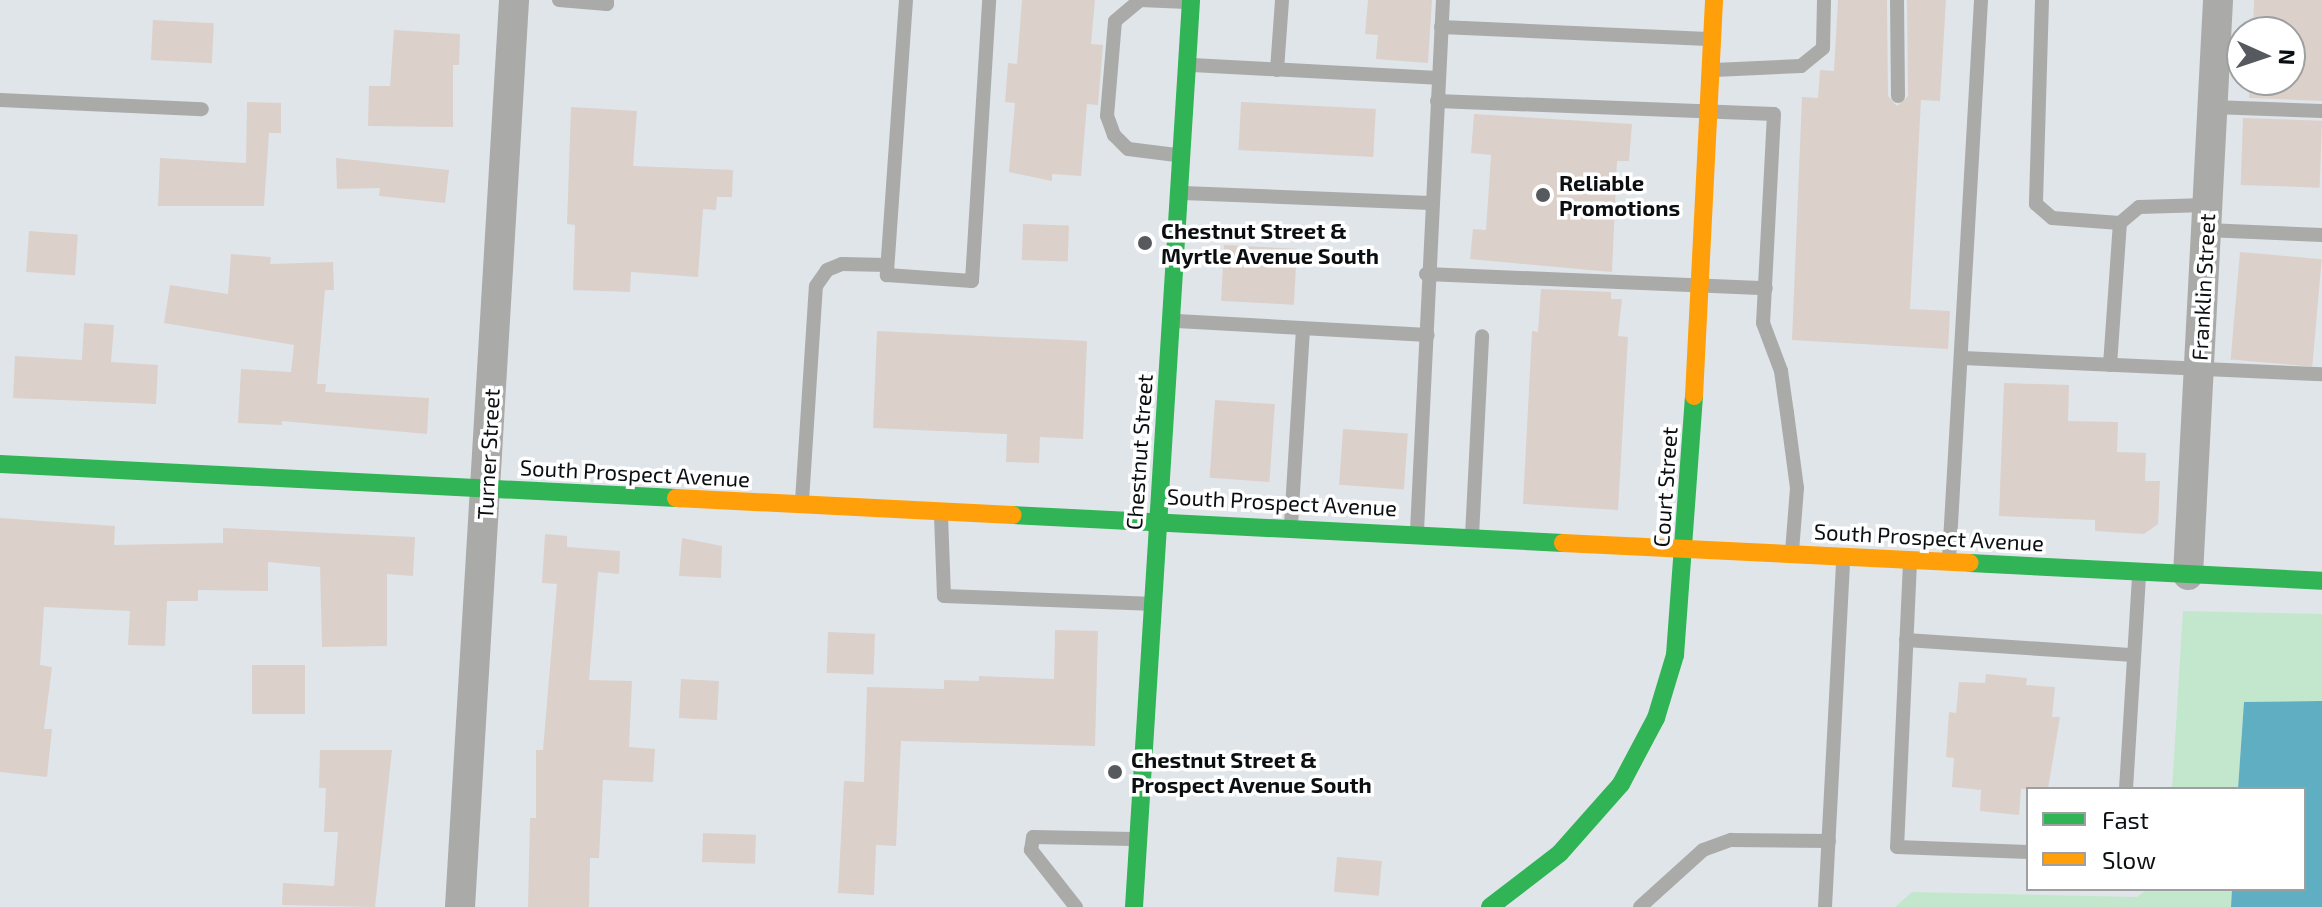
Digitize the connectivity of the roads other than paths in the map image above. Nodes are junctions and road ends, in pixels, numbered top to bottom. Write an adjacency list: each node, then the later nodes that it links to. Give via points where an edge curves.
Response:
1 (514, 0): 47 (street, Turner Street)
2 (559, 0): 3 (lane)
3 (607, 0)
4 (906, 0): 34 (lane)
5 (989, 0): 34 (lane, via 972,281 887,275)
6 (1282, 0): 18 (lane)
7 (1443, 0): 15 (lane)
8 (1714, 0): 16 (street, Court Street)
9 (1824, 0): 19 (lane, via 1823,48 1801,66)
10 (1897, 0): 21 (lane)
11 (1981, 0): 42 (lane)
12 (2042, 0): 32 (lane, via 2036,204 2052,218)
13 (2218, 0): 24 (street, Franklin Street)
14 (1191, 1): 17 (street, Chestnut Street); 28 (lane, via 1140,0 1115,21 1107,116 1114,135 1128,149)
15 (1441, 27): 16 (lane); 20 (lane)
16 (1713, 40): 19 (street, Court Street)
17 (1187, 65): 18 (lane); 28 (street, Chestnut Street)
18 (1277, 70): 20 (lane)
19 (1711, 70): 26 (street, Court Street)
20 (1438, 78): 23 (lane)
21 (1898, 96)
22 (0, 100): 25 (lane)
23 (1437, 101): 26 (lane); 30 (lane)
24 (2212, 107): 27 (lane); 31 (street, Franklin Street)
25 (202, 109)
26 (1710, 111): 36 (street, Court Street); 37 (lane, via 1774,114)
27 (2322, 111)
28 (1182, 155): 29 (street, Chestnut Street)
29 (1180, 192): 30 (lane); 38 (street, Chestnut Street)
30 (1430, 203): 35 (lane)
31 (2207, 218): 32 (lane, via 2139,207); 33 (lane); 44 (street, Franklin Street)
32 (2120, 223): 43 (lane)
33 (2322, 235)
34 (887, 265): 48 (lane, via 842,264 827,270 816,286)
35 (1426, 274): 36 (lane); 40 (lane)
36 (1702, 285): 37 (lane); 54 (street, Court Street)
37 (1766, 288): 55 (lane, via 1763,323 1781,371 1797,488)
38 (1171, 321): 39 (lane); 50 (street, Chestnut Street)
39 (1303, 330): 40 (lane); 51 (lane)
40 (1428, 335): 52 (lane)
41 (1482, 336): 53 (lane)
42 (1963, 358): 43 (lane); 58 (lane)
43 (2110, 365): 44 (lane)
44 (2199, 368): 45 (lane); 60 (street, Franklin Street)
45 (2322, 374)
46 (0, 464): 47 (street, South Prospect Avenue)
47 (486, 489): 48 (street, South Prospect Avenue); 69 (street, Turner Street)
48 (802, 505): 49 (street, South Prospect Avenue)
49 (942, 511): 50 (street, South Prospect Avenue); 62 (lane, via 944,596)
50 (1159, 520): 51 (street, South Prospect Avenue); 62 (street, Chestnut Street)
51 (1291, 528): 52 (street, South Prospect Avenue)
52 (1417, 533): 53 (street, South Prospect Avenue)
53 (1472, 536): 54 (street, South Prospect Avenue)
54 (1685, 547): 55 (street, South Prospect Avenue); 72 (street, Court Street, via 1675,655 1639,752 1621,784 1560,853)
55 (1792, 553): 56 (street, South Prospect Avenue)
56 (1844, 556): 57 (street, South Prospect Avenue); 67 (lane)
57 (1910, 561): 58 (street, South Prospect Avenue); 63 (lane)
58 (1948, 563): 59 (street, South Prospect Avenue)
59 (2140, 573): 60 (street, South Prospect Avenue); 64 (lane)
60 (2188, 575): 61 (street, South Prospect Avenue)
61 (2322, 581)
62 (1154, 605): 66 (street, Chestnut Street)
63 (1906, 640): 64 (lane); 68 (lane, via 1897,847)
64 (2134, 655): 65 (lane)
65 (2126, 787)
66 (1138, 839): 70 (lane, via 1033,837 1031,850); 71 (street, Chestnut Street)
67 (1829, 841): 73 (lane, via 1731,840 1703,850); 74 (lane)
68 (2026, 852)
69 (460, 907)
70 (1076, 907)
71 (1136, 907)
72 (1490, 907)
73 (1640, 907)
74 (1825, 907)

